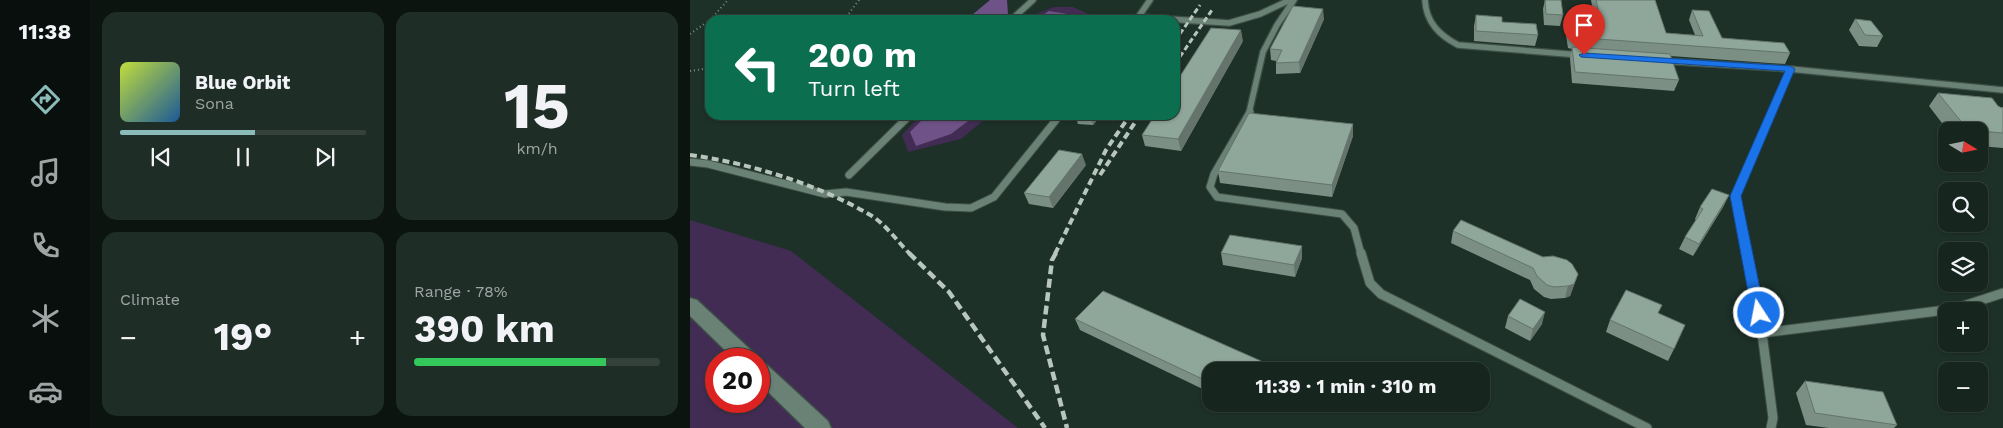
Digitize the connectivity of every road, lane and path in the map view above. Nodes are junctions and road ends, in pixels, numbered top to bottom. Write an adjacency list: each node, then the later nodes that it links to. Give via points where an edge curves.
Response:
1 (728, 0): 7 (path)
2 (859, 0): 8 (path)
3 (1033, 0): 9 (lane)
4 (1150, 0): 10 (lane)
5 (1292, 0): 11 (lane, via 1229,23); 32 (lane, via 1263,52 1251,110 1214,174 1210,186 1217,197 1342,214 1354,228 1370,283 1381,294)
6 (1425, 0): 14 (lane, via 1431,25 1444,39 1458,45)
7 (714, 15)
8 (848, 15)
9 (1016, 15)
10 (1139, 15)
11 (1180, 20)
12 (705, 24): 13 (path)
13 (690, 34)
14 (1586, 56)
15 (1654, 60): 17 (lane)
16 (705, 69): 18 (path)
17 (1790, 69): 19 (lane); 28 (lane, via 1736,196)
18 (690, 71)
19 (1969, 87): 20 (lane); 21 (lane)
20 (2003, 90)
21 (1975, 94)
22 (905, 120): 25 (lane)
23 (1056, 120): 24 (lane, via 994,197 971,208 846,192 825,194)
24 (690, 162)
25 (849, 175)
26 (2003, 293): 28 (lane, via 1954,309)
27 (690, 305): 29 (street)
28 (1762, 333): 33 (lane, via 1773,418)
29 (735, 348)
30 (770, 380): 31 (street)
31 (820, 428)
32 (1648, 428)
33 (1771, 428)

